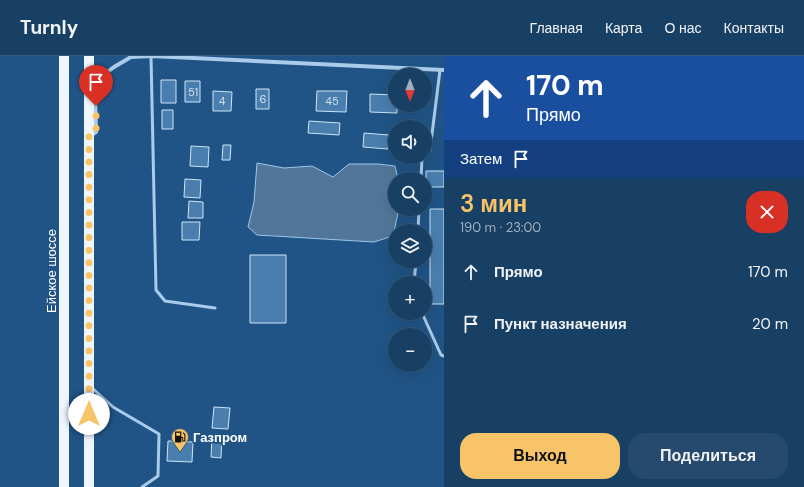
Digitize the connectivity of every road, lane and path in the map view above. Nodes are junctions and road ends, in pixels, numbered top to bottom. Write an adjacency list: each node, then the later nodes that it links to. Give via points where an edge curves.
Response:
1 (64, 56): 12 (main road, Ейское шоссе)
2 (89, 56): 6 (main road)
3 (130, 56): 4 (street); 6 (street, via 102,76 95,93 96,132)
4 (151, 56): 5 (street); 8 (lane, via 156,290 165,300)
5 (442, 70): 7 (lane)
6 (89, 136): 11 (main road)
7 (432, 137)
8 (215, 308)
9 (425, 320): 10 (lane, via 441,355)
10 (444, 356)
11 (89, 384): 13 (main road); 14 (lane, via 113,407 159,434 158,476)
12 (64, 487)
13 (89, 487)
14 (142, 487)

